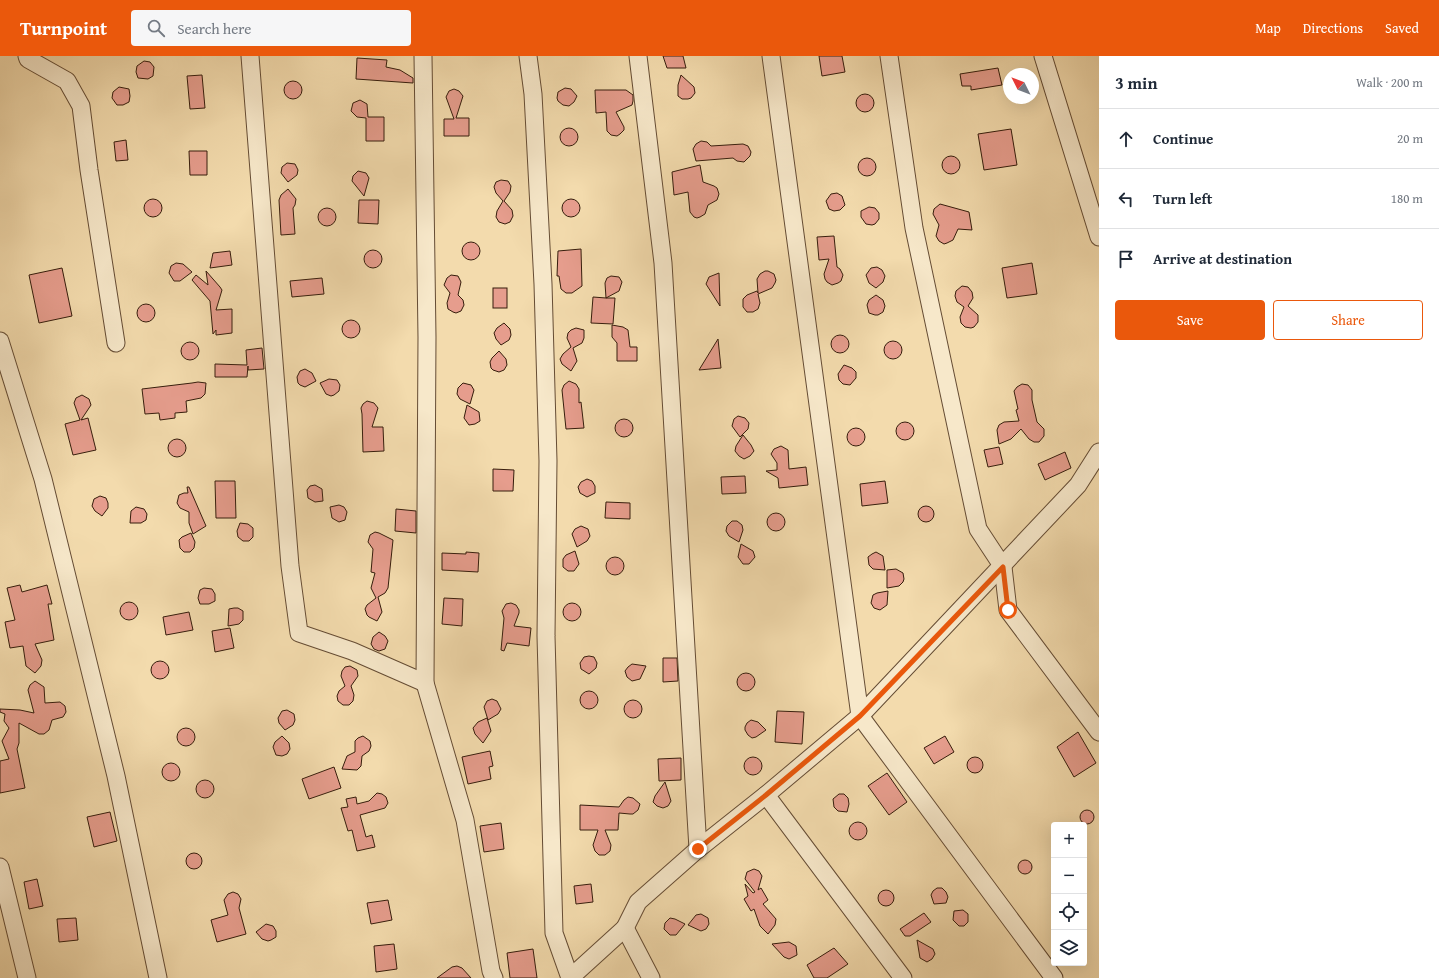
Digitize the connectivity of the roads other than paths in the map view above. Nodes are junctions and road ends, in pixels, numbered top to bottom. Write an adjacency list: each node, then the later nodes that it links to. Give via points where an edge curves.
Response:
1 (26, 56): 11 (street, via 67,81 82,106 89,170)
2 (250, 56): 14 (street, via 290,566 299,632 352,651)
3 (424, 56): 14 (street, via 427,337)
4 (528, 56): 24 (street, via 533,94 543,284 548,461 546,636 554,933)
5 (638, 56): 18 (street, via 663,262)
6 (771, 56): 15 (street)
7 (889, 56): 13 (street, via 914,228 978,529)
8 (1043, 56): 9 (street)
9 (1099, 237)
10 (0, 341): 22 (street, via 43,479 116,776)
11 (116, 343)
12 (1099, 452): 13 (street, via 1078,485)
13 (1003, 567): 15 (street); 16 (street, via 1008,610)
14 (425, 683): 23 (street, via 465,820)
15 (860, 716): 17 (street); 27 (street)
16 (1099, 732)
17 (766, 795): 18 (street); 26 (street)
18 (698, 849): 20 (street, via 638,902)
19 (0, 867): 21 (street)
20 (625, 928): 24 (street); 25 (street)
21 (27, 978)
22 (158, 978)
23 (494, 978)
24 (570, 978)
25 (651, 978)
26 (903, 978)
27 (1054, 978)

